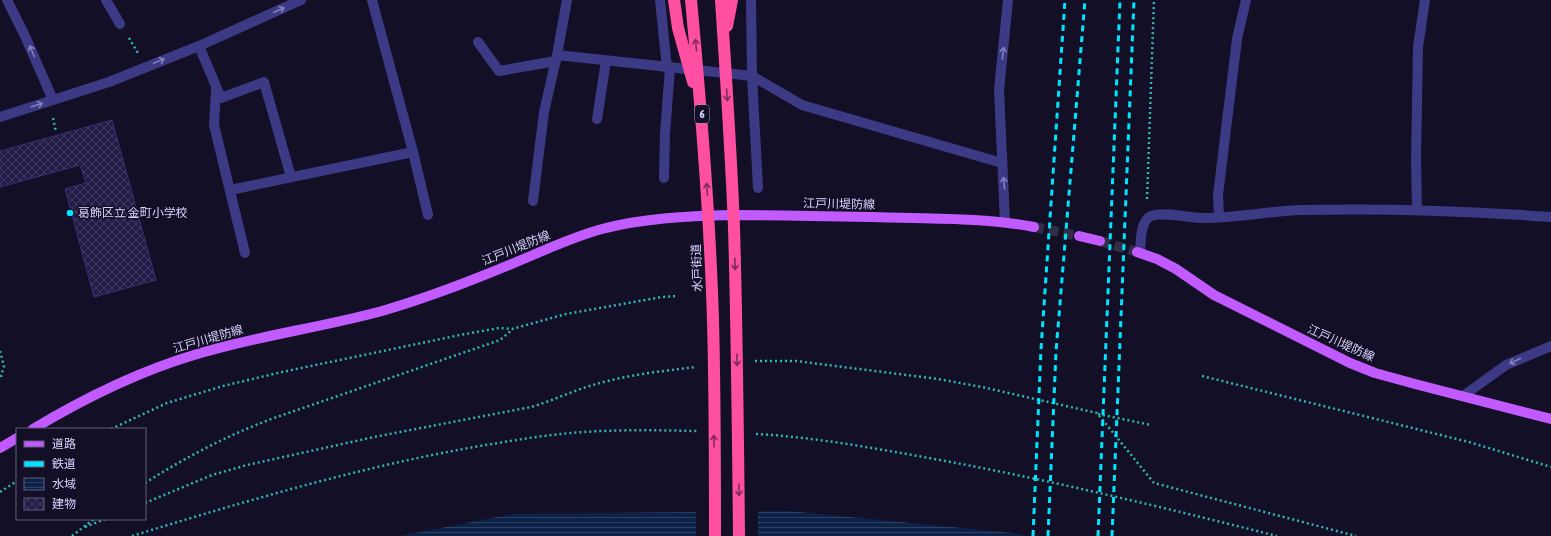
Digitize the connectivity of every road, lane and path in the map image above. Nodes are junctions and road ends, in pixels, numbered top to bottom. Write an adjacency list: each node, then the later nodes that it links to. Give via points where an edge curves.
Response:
1 (7, 0): 26 (street, one-way to 1)
2 (106, 0): 16 (street)
3 (301, 0): 19 (street, one-way to 3)
4 (372, 0): 32 (street)
5 (567, 0): 20 (street)
6 (660, 0): 23 (street)
7 (674, 0): 27 (highway, via 678,28)
8 (691, 0): 27 (highway, 水戸街道 / 6, one-way to 8)
9 (720, 0): 18 (highway)
10 (732, 0): 18 (highway)
11 (751, 0): 24 (street)
12 (1008, 0): 33 (street, one-way to 12, via 999,90)
13 (1154, 0): 43 (path)
14 (1246, 0): 41 (street, via 1237,39 1218,195)
15 (1425, 0): 39 (street, via 1418,47)
16 (120, 24): 22 (path)
17 (478, 42): 20 (street, via 499,71)
18 (724, 45): 76 (highway, one-way to 76, via 737,321)
19 (199, 46): 22 (street, one-way to 19); 25 (street)
20 (556, 58): 21 (street); 38 (street, via 544,112)
21 (606, 61): 23 (street); 30 (street)
22 (147, 66): 26 (street, via 109,82)
23 (669, 68): 24 (street); 35 (street)
24 (752, 76): 33 (street, via 802,105); 36 (street)
25 (216, 88): 34 (street, via 221,98 264,82); 37 (street, via 214,125)
26 (53, 100): 29 (street, one-way to 26)
27 (702, 110): 75 (highway, 水戸街道 / 6, one-way to 27, via 713,321)
28 (51, 111): 31 (path)
29 (0, 117)
30 (597, 119)
31 (56, 132)
32 (413, 152): 34 (street); 40 (street)
33 (1002, 163): 44 (street, one-way to 33)
34 (291, 176): 37 (street)
35 (664, 178)
36 (758, 188)
37 (230, 190): 49 (street)
38 (533, 201)
39 (1417, 210): 41 (street, via 1302,210); 42 (street)
40 (428, 215)
41 (1219, 217): 43 (street, via 1162,215)
42 (1551, 217)
43 (1146, 219): 48 (street)
44 (1005, 222): 45 (main road, 江戸川堤防線); 62 (main road, 江戸川堤防線, via 760,215 686,216 624,224 580,236 438,294 399,306 192,355 89,398)
45 (1034, 227)
46 (1079, 236): 47 (main road)
47 (1100, 241)
48 (1138, 252): 58 (main road, 江戸川堤防線, via 1176,269 1214,295 1350,363 1375,373)
49 (245, 253)
50 (678, 296): 51 (path, via 662,296 566,314)
51 (512, 330): 63 (path, via 499,328 460,335 224,386 168,403); 68 (path, via 500,340 238,432 178,462)
52 (1551, 346): 58 (street, one-way to 58, via 1506,365)
53 (0, 351): 57 (path, via 4,366)
54 (750, 361): 59 (path, via 796,361 938,379)
55 (697, 367): 70 (path, via 592,385 531,407 374,437 247,465)
56 (1202, 376): 66 (path, via 1469,442)
57 (0, 380)
58 (1463, 396): 60 (main road, 江戸川堤防線)
59 (1097, 414): 61 (path); 77 (path, via 1154,483)
60 (1551, 419)
61 (1151, 426)
62 (35, 428)
63 (113, 428)
64 (16, 439): 65 (main road)
65 (0, 448)
66 (1551, 466)
67 (16, 482): 69 (path)
68 (146, 482)
69 (0, 492)
70 (146, 503)
71 (93, 520): 73 (path)
72 (104, 520): 73 (path)
73 (81, 529): 74 (path)
74 (72, 536)
75 (715, 536)
76 (739, 536)
77 (1356, 536)

